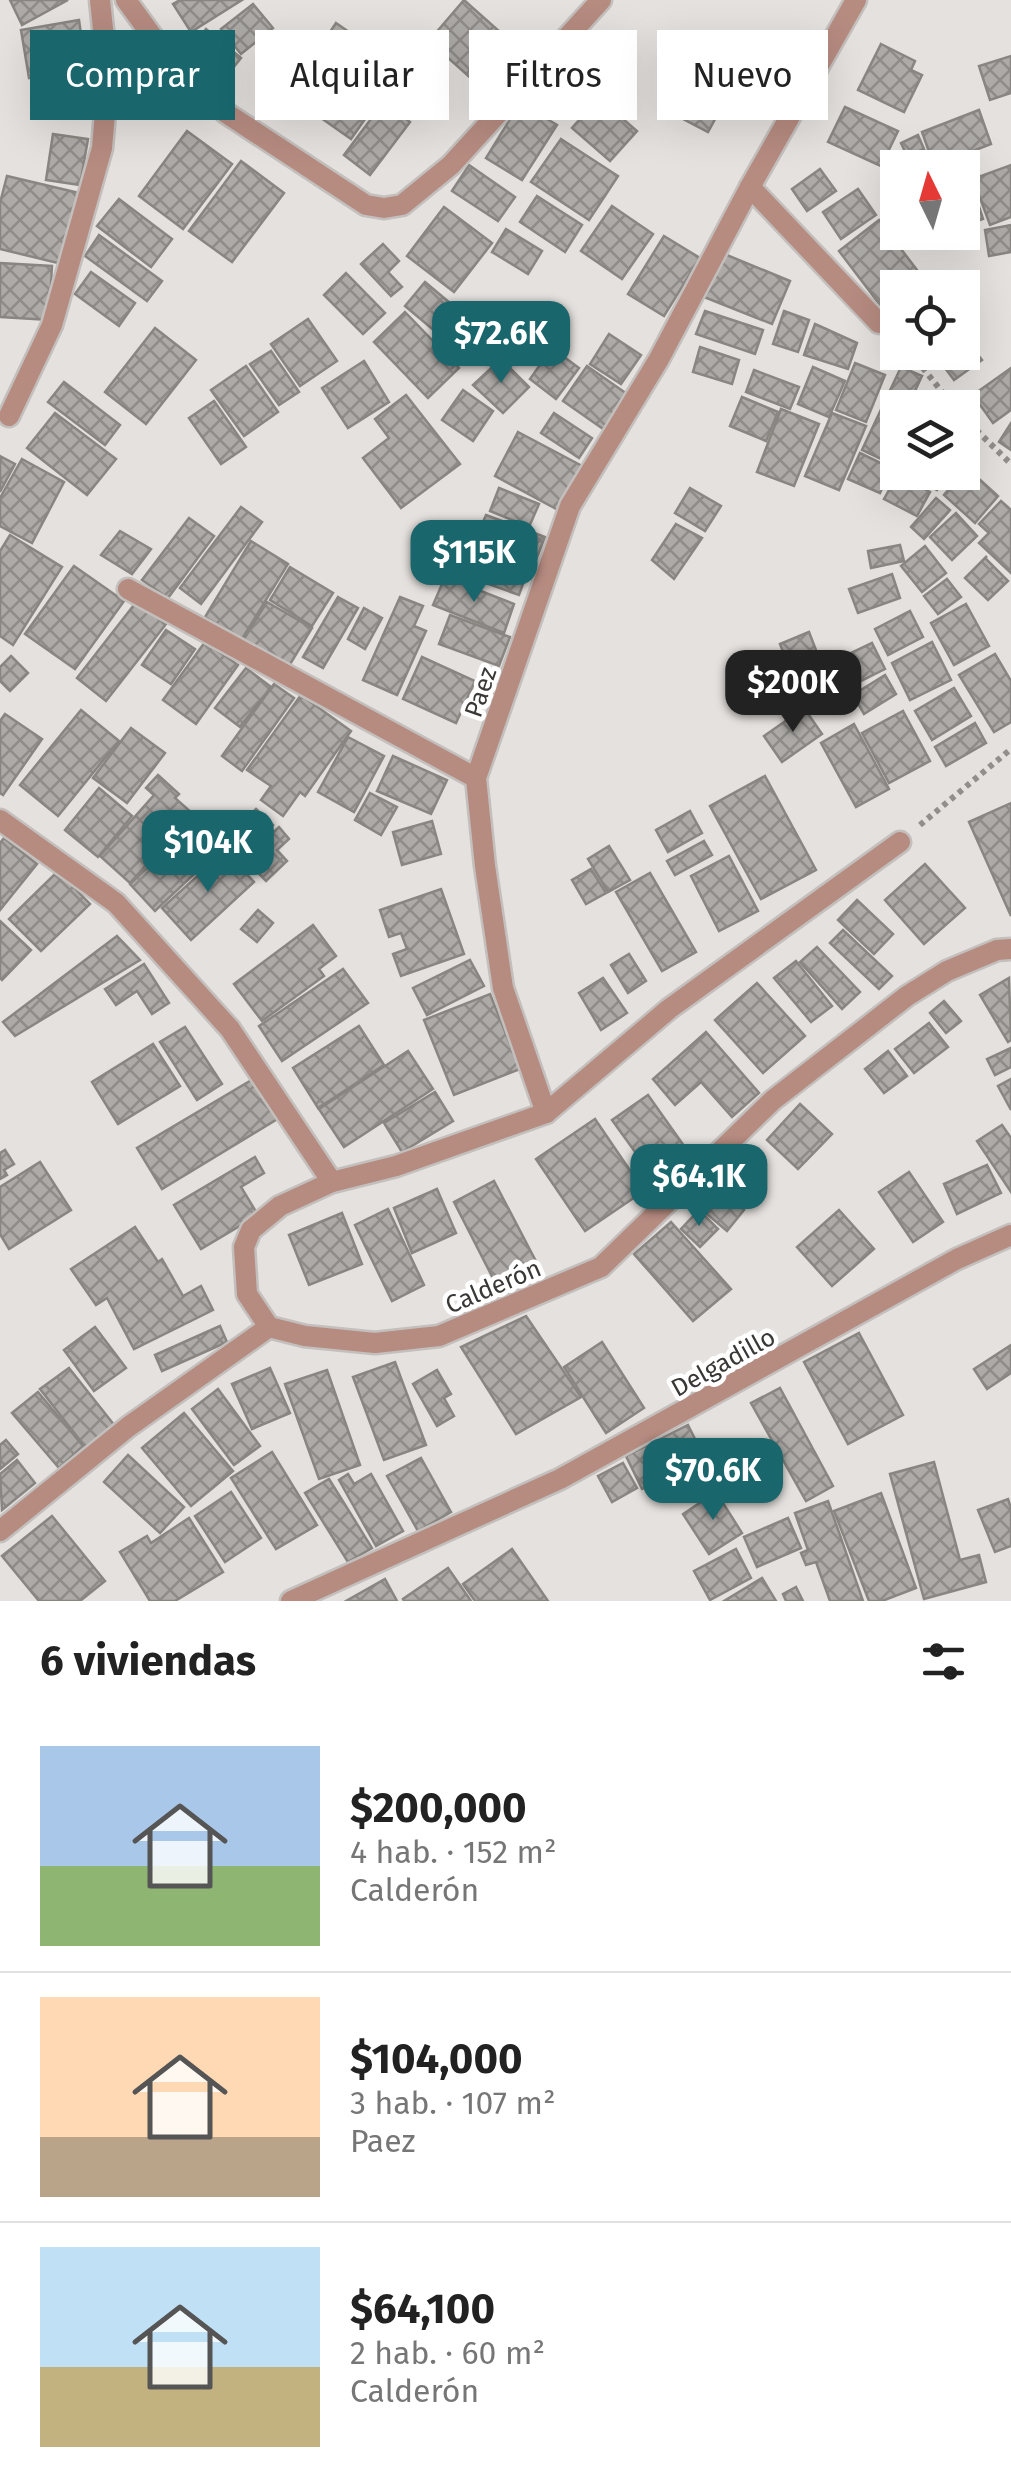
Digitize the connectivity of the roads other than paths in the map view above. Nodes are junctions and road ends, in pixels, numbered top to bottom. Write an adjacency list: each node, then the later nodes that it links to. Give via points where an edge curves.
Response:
1 (100, 0): 7 (street, via 108,78 102,148 52,324)
2 (126, 0): 3 (street, via 171,62 226,113 366,205 384,208 402,206 451,165)
3 (601, 0)
4 (856, 0): 5 (street, Paez)
5 (750, 188): 6 (street); 9 (street, Paez, via 570,506)
6 (879, 322)
7 (9, 416)
8 (128, 589): 9 (street)
9 (476, 778): 13 (street, Paez, via 503,988)
10 (0, 820): 14 (street, via 116,903 230,1029)
11 (900, 842): 13 (street, via 669,1009)
12 (1011, 948): 16 (street, Calderón, via 947,971 907,996 788,1089 601,1267 439,1336 376,1343)
13 (546, 1112): 14 (street)
14 (332, 1182): 16 (street, via 280,1206 251,1230 244,1247 247,1294)
15 (1011, 1234): 18 (street, Delgadillo, via 560,1479)
16 (269, 1326): 17 (street, via 128,1427)
17 (0, 1531)
18 (292, 1601)

